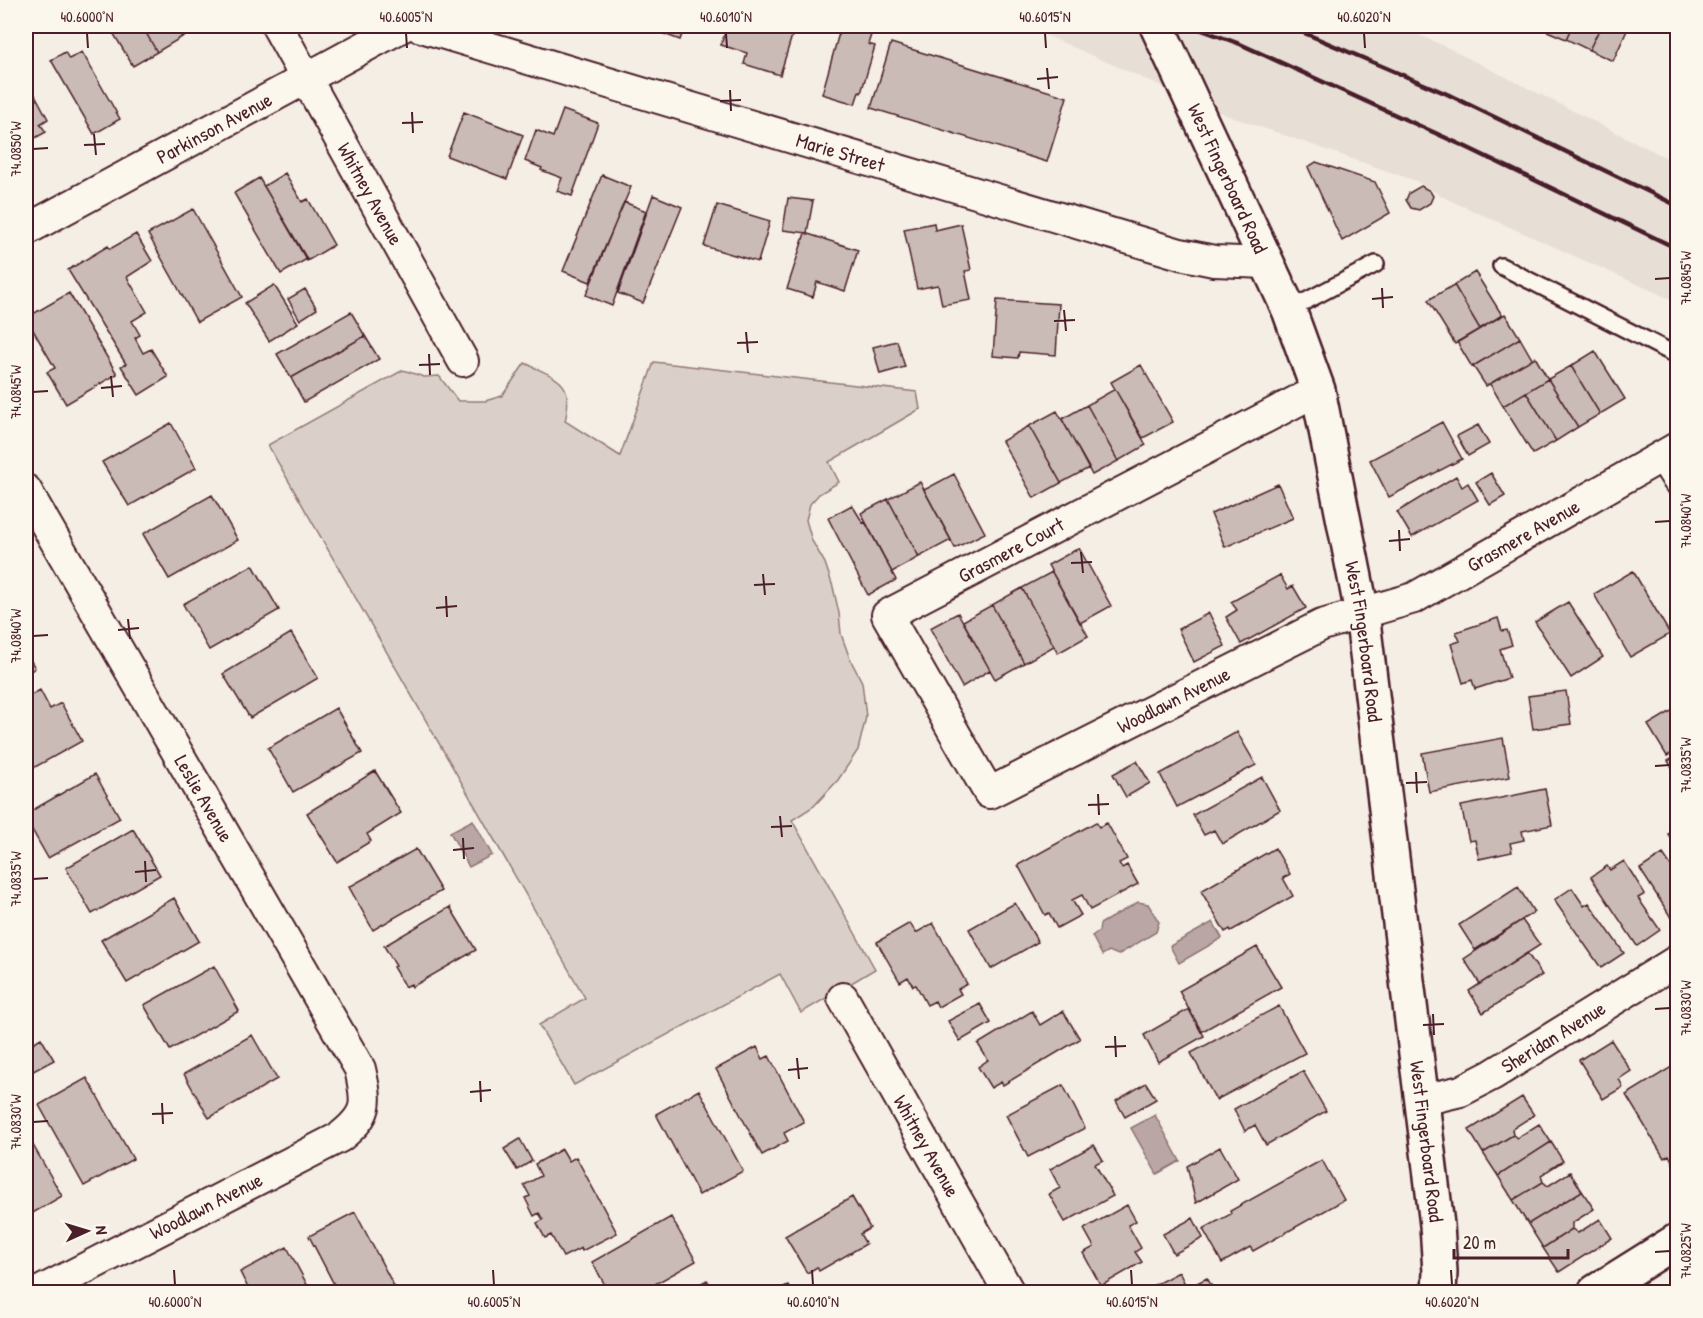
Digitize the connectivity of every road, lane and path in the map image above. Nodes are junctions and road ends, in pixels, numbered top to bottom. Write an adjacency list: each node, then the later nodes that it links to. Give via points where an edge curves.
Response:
1 (277, 26): 5 (street, Whitney Avenue)
2 (403, 26): 5 (street, Parkinson Avenue)
3 (418, 26): 7 (street, Marie Street, via 1180,254 1214,261)
4 (1157, 26): 7 (street, West Fingerboard Road)
5 (306, 77): 6 (street, Parkinson Avenue); 12 (street, Whitney Avenue)
6 (26, 230)
7 (1267, 263): 10 (street, West Fingerboard Road)
8 (1376, 264): 10 (lane)
9 (1501, 266): 11 (lane)
10 (1289, 310): 13 (street, West Fingerboard Road)
11 (1677, 356)
12 (463, 361)
13 (1317, 390): 16 (street, West Fingerboard Road); 17 (street, Grasmere Court, via 887,615)
14 (1673, 461): 16 (street, Grasmere Avenue, via 1414,598)
15 (26, 490): 21 (street, Leslie Avenue, via 360,1069)
16 (1362, 613): 17 (street, Woodlawn Avenue, via 1322,625); 20 (street, West Fingerboard Road)
17 (989, 793)
18 (1677, 960): 20 (street, Sheridan Avenue, via 1485,1080 1461,1091)
19 (843, 998): 24 (street, Whitney Avenue)
20 (1423, 1100): 25 (street, West Fingerboard Road, via 1437,1225)
21 (364, 1111): 23 (street, Woodlawn Avenue, via 340,1137)
22 (1677, 1240): 26 (street)
23 (39, 1293)
24 (1009, 1293)
25 (1439, 1293)
26 (1595, 1293)

